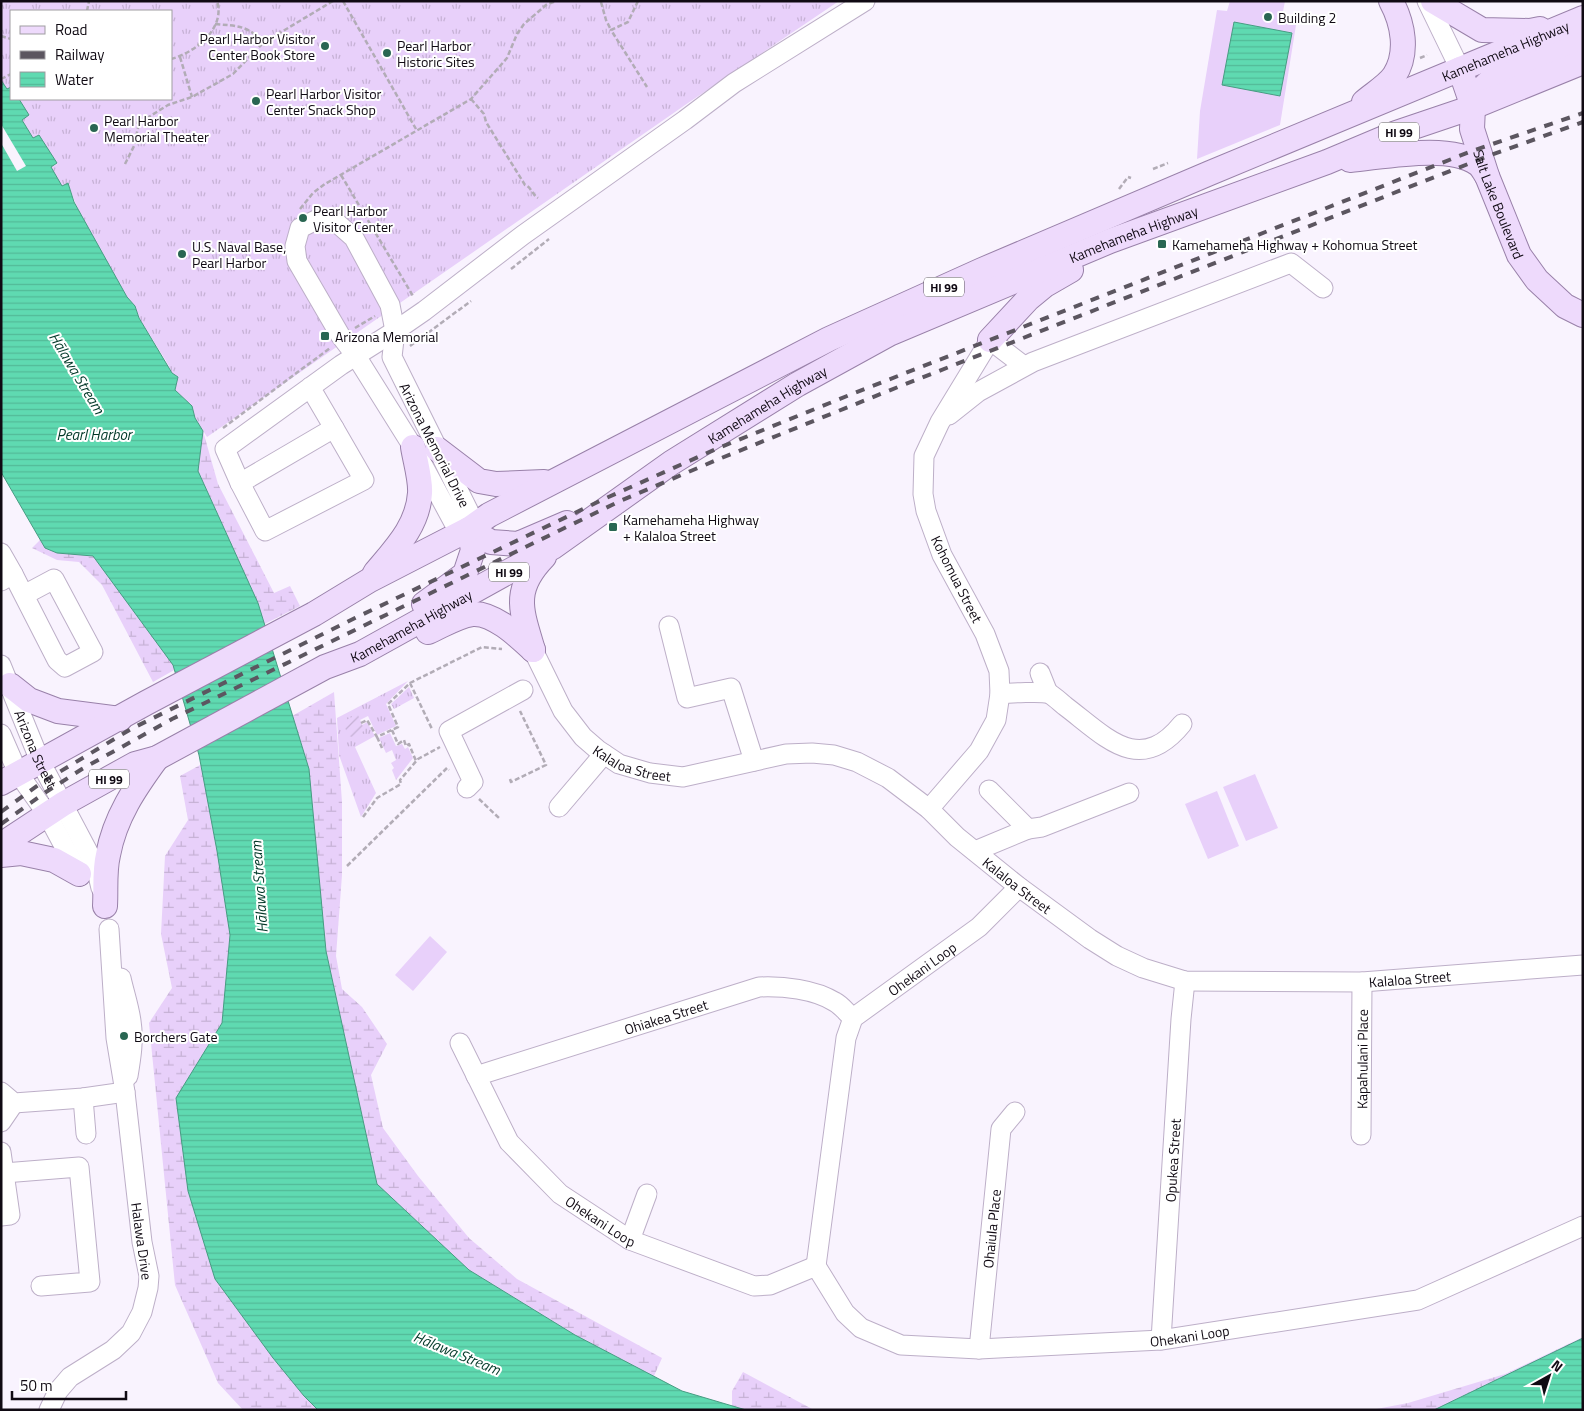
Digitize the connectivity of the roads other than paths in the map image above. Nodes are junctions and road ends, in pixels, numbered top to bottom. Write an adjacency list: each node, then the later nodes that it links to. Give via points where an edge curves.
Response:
1 (865, 1): 15 (street, via 734,83)
2 (1391, 1): 9 (main road, via 1401,23 1400,61 1393,77)
3 (1427, 1): 7 (street)
4 (1433, 1): 5 (main road, via 1482,30 1530,31)
5 (1580, 26): 7 (main road, Kamehameha Highway / HI 99); 8 (main road, via 1496,76 1476,95)
6 (1583, 62): 8 (main road, Kamehameha Highway / HI 99)
7 (1460, 69): 8 (main road, Salt Lake Boulevard); 9 (main road, Kamehameha Highway / HI 99)
8 (1473, 107): 10 (main road, Kamehameha Highway / HI 99, via 1396,133); 11 (main road, Salt Lake Boulevard, via 1472,129)
9 (1349, 116): 24 (main road, Kamehameha Highway / HI 99, via 990,266 829,339)
10 (1327, 162): 11 (main road, via 1444,153 1474,161); 12 (main road, Kamehameha Highway / HI 99)
11 (1487, 176): 14 (main road, Salt Lake Boulevard, via 1519,255 1537,280 1566,306)
12 (1110, 241): 16 (main road, via 1084,263 1045,285); 26 (main road, Kamehameha Highway / HI 99, via 889,334 798,384)
13 (1323, 288): 18 (street, via 1291,263)
14 (1583, 316)
15 (395, 331): 17 (street); 17 (street, Arizona Memorial Drive, via 390,305 354,238 337,223 318,219 300,228 295,246 297,261 340,335); 23 (street, Arizona Memorial Drive, via 392,356)
16 (990, 340): 18 (street); 20 (street, Kohomua Street)
17 (356, 356): 19 (street); 22 (street, Arizona Memorial Drive)
18 (1024, 366): 20 (street, via 978,392)
19 (310, 387): 21 (street); 25 (street, via 225,449)
20 (940, 422): 41 (street, Kohomua Street, via 924,456 926,511 942,555 985,634 999,671)
21 (334, 428): 25 (street); 25 (street, via 364,480 265,531)
22 (413, 447): 27 (street, Arizona Memorial Drive, via 454,523); 31 (main road, via 420,492 415,516 408,534)
23 (437, 449): 24 (main road, via 480,481 496,484); 27 (street, Arizona Memorial Drive, via 469,512)
24 (551, 482): 27 (main road, Kamehameha Highway / HI 99)
25 (240, 483)
26 (619, 499): 27 (main road, via 518,544 492,542); 28 (main road, Kamehameha Highway / HI 99)
27 (469, 529): 31 (main road, Kamehameha Highway / HI 99); 34 (main road, via 473,550 465,574 425,603)
28 (553, 547): 34 (main road, Kamehameha Highway / HI 99); 35 (main road, via 530,571 523,588 522,611)
29 (1, 553): 30 (street)
30 (7, 578): 32 (street)
31 (370, 580): 42 (main road, Kamehameha Highway / HI 99, via 314,614)
32 (24, 595)
33 (669, 626): 48 (street, via 687,698 731,688)
34 (392, 635): 36 (main road, Kamehameha Highway / HI 99)
35 (533, 650): 36 (main road, via 493,618 473,614 404,644); 45 (street, Kalaloa Street, via 563,711 583,737)
36 (360, 654): 46 (main road, Kamehameha Highway / HI 99, via 325,668)
37 (1040, 673): 40 (street)
38 (6, 675): 42 (main road, via 29,700 58,711); 47 (street, Arizona Street)
39 (523, 690): 50 (street, via 449,731 473,782)
40 (1048, 693): 41 (street); 43 (street, via 1116,745 1134,750 1153,747 1174,734)
41 (1000, 694): 55 (street, Kohomua Street, via 996,720 979,751)
42 (120, 719): 47 (main road, Kamehameha Highway / HI 99)
43 (1182, 724)
44 (1, 734): 49 (street, Arizona Street)
45 (604, 754): 48 (street, Kalaloa Street, via 619,764 683,777); 53 (street)
46 (157, 758): 54 (main road, Kamehameha Highway / HI 99, via 135,764); 62 (main road, via 116,823 107,856)
47 (40, 761): 49 (main road, Kamehameha Highway / HI 99); 54 (street, Arizona Street)
48 (754, 762): 55 (street, Kalaloa Street, via 786,754 834,755 857,762 888,778)
49 (10, 778): 54 (street, Arizona Street)
50 (467, 788)
51 (989, 790): 56 (street)
52 (1129, 793): 56 (street, via 1042,827)
53 (559, 807)
54 (55, 809): 57 (main road, Kamehameha Highway / HI 99); 60 (street, Halawa Drive); 62 (street, Halawa Drive, via 96,867)
55 (929, 809): 58 (street, Kalaloa Street)
56 (1028, 829): 58 (street)
57 (1, 845)
58 (975, 851): 61 (street, Kalaloa Street)
59 (1, 855): 60 (main road, via 21,853 54,860)
60 (79, 874): 62 (street, Halawa Drive)
61 (1019, 887): 64 (street, Kalaloa Street, via 1117,956); 66 (street, Ohekani Loop, via 979,927)
62 (105, 906): 69 (street, Halawa Drive, via 116,1038)
63 (1583, 965): 65 (street, Kalaloa Street)
64 (1185, 981): 65 (street, Kalaloa Street); 84 (street, Opukea Street)
65 (1362, 982): 75 (street, Kapahulani Place)
66 (852, 1018): 68 (street, Ohiakea Street, via 836,1002 807,991 778,986 759,987); 82 (street, via 846,1038)
67 (460, 1043): 68 (street, Ohekani Loop)
68 (476, 1076): 81 (street, Ohekani Loop, via 509,1142 560,1194)
69 (125, 1092): 71 (street); 86 (street, Halawa Drive, via 149,1276 146,1300 131,1333 113,1350 70,1376)
70 (8, 1098): 71 (street); 73 (street)
71 (83, 1098): 74 (street)
72 (1016, 1112): 85 (street, Ohaiula Place, via 1002,1129)
73 (1, 1122)
74 (86, 1134)
75 (1362, 1135)
76 (1, 1152): 77 (street)
77 (4, 1173): 79 (street, via 10,1215); 83 (street, via 79,1167 90,1282)
78 (647, 1194): 81 (street)
79 (1, 1216)
80 (1583, 1226): 84 (street, Ohekani Loop, via 1418,1300)
81 (630, 1240): 82 (street, Ohekani Loop, via 754,1286 770,1285)
82 (816, 1266): 85 (street, Ohekani Loop, via 844,1313 861,1328 901,1345)
83 (41, 1286)
84 (1161, 1340): 85 (street, Ohekani Loop)
85 (979, 1349)
86 (49, 1410)

